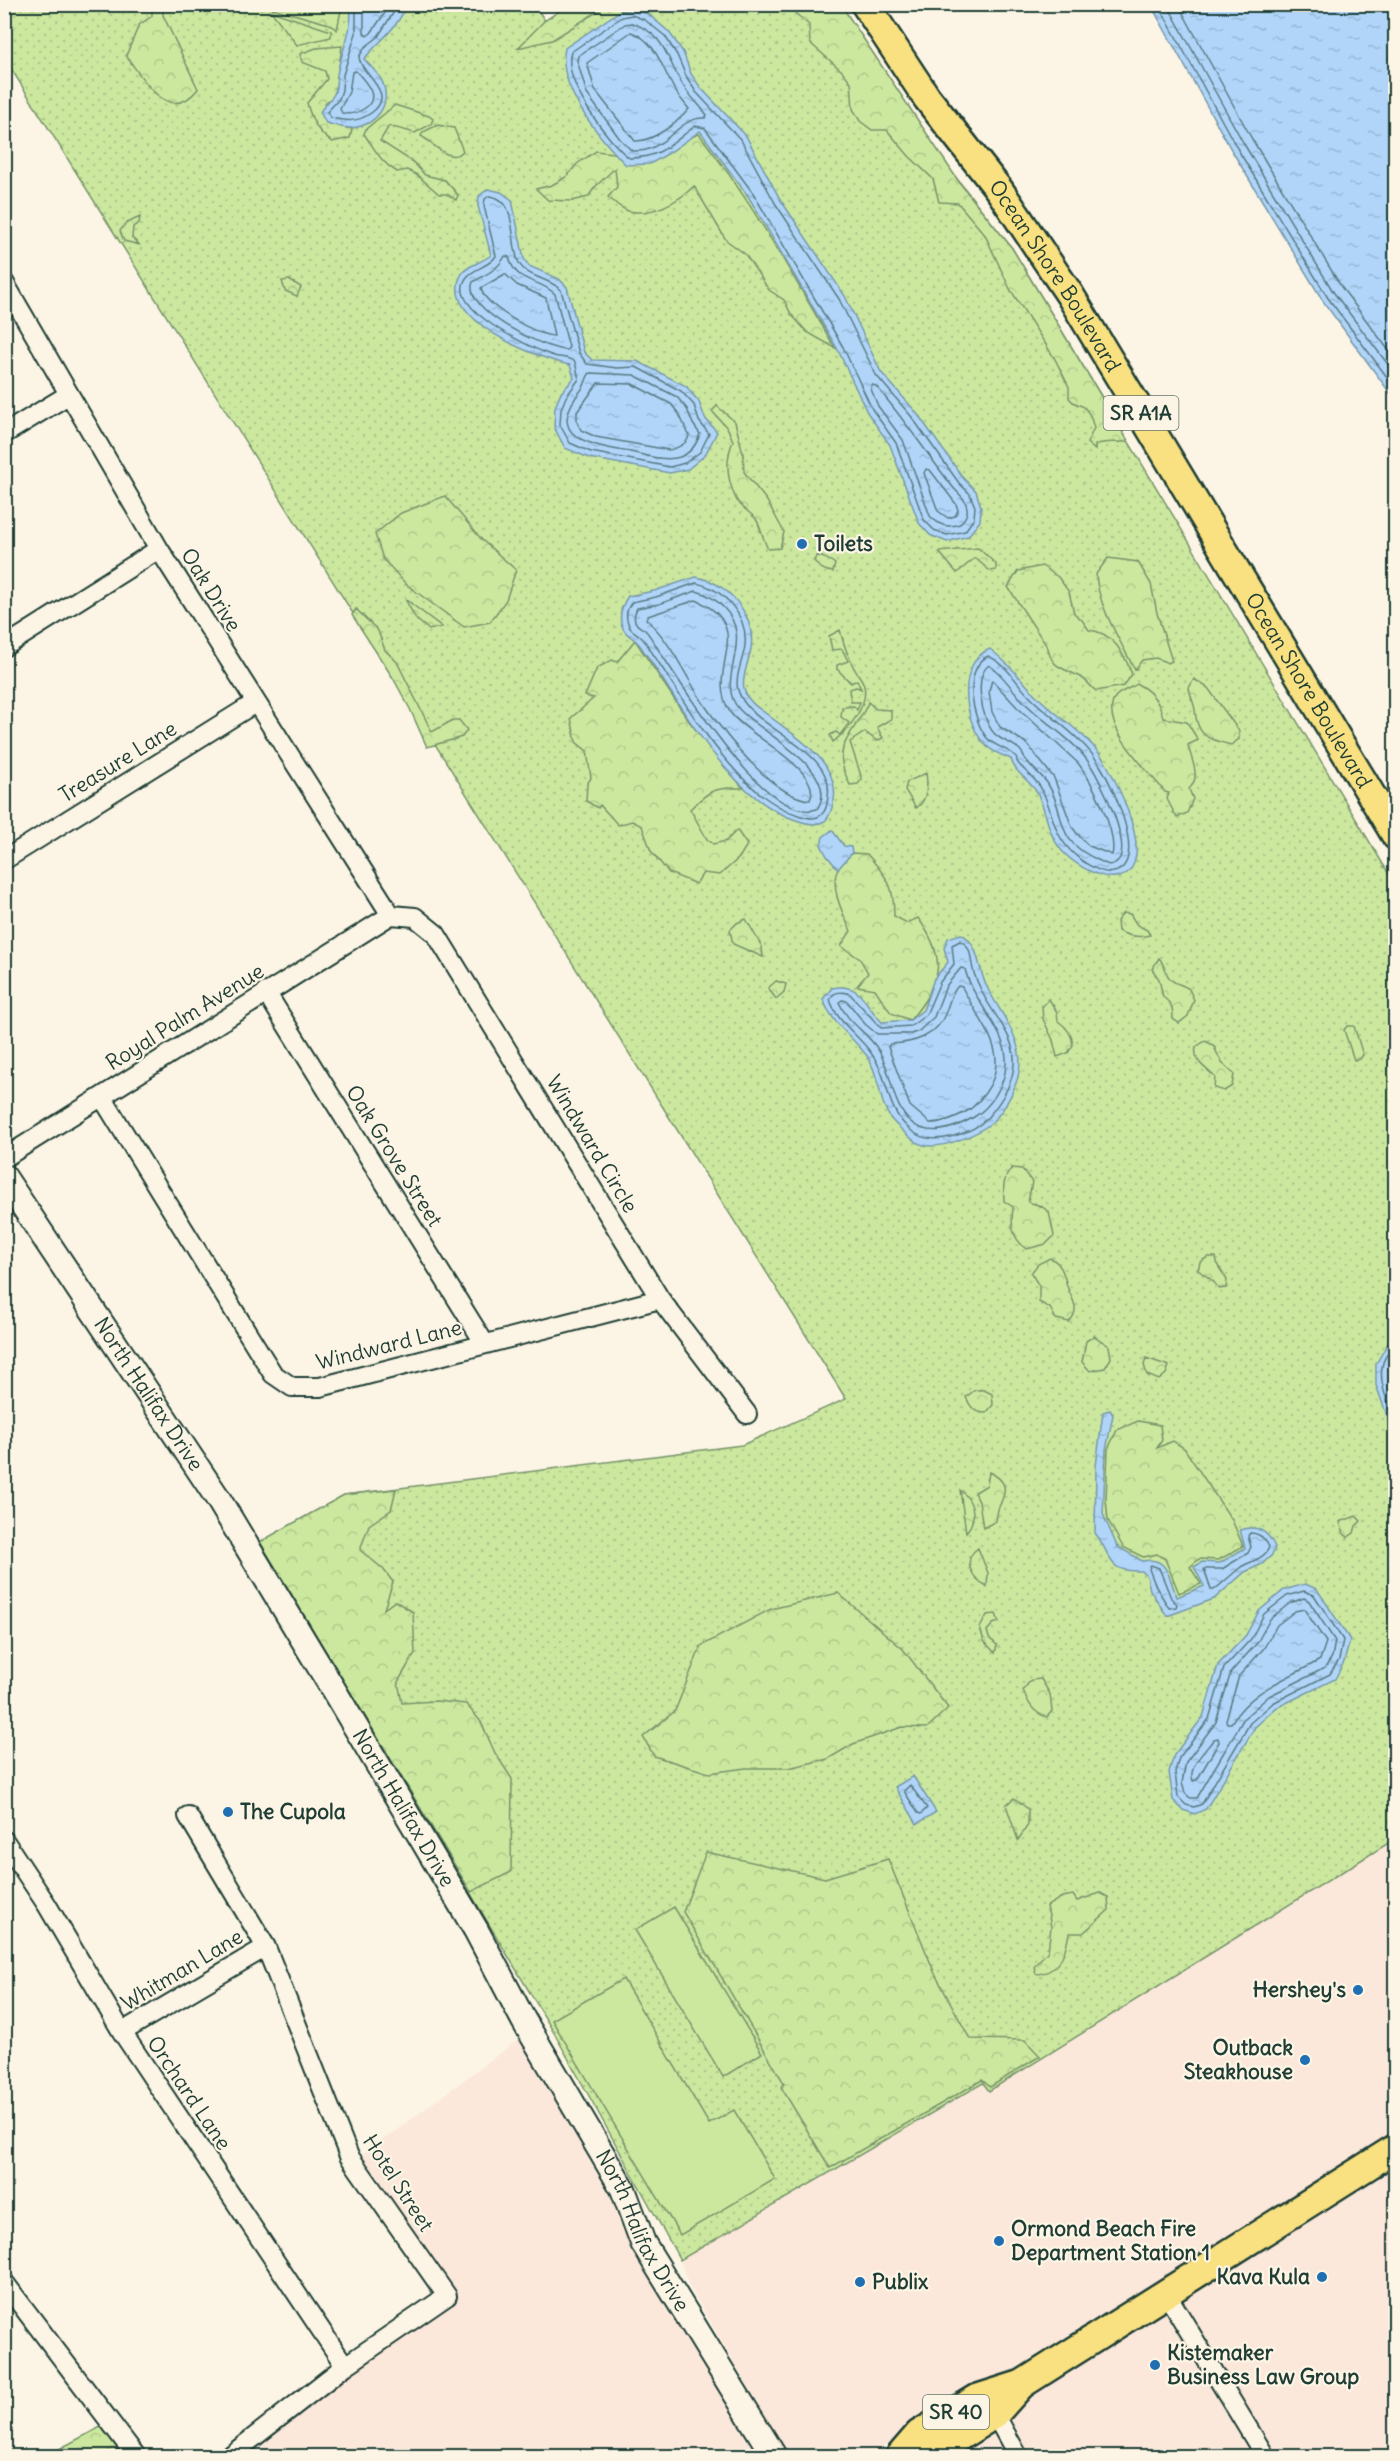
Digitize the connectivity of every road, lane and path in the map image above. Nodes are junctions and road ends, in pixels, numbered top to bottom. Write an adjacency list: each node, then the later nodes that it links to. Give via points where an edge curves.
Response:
1 (865, 4): 8 (main road, Ocean Shore Boulevard / SR A1A, via 927,98 1000,191 1070,295)
2 (4, 282): 3 (street, Oak Drive)
3 (68, 395): 4 (street); 5 (street, Oak Drive)
4 (4, 434)
5 (159, 549): 6 (street); 7 (street, Oak Drive)
6 (4, 647)
7 (255, 703): 9 (street, Treasure Lane); 10 (street, Oak Drive)
8 (1395, 836)
9 (4, 860)
10 (391, 915): 11 (street, Royal Palm Avenue); 15 (street, Windward Circle, via 415,917 436,934)
11 (266, 993): 12 (street, Royal Palm Avenue); 16 (street, Oak Grove Street)
12 (102, 1097): 13 (street, Royal Palm Avenue); 16 (street, Windward Lane, via 273,1374 292,1387 320,1387)
13 (4, 1158)
14 (4, 1177): 30 (street, North Halifax Drive, via 217,1497 333,1689 623,2189 643,2244)
15 (660, 1299): 16 (street, Windward Lane); 17 (street, Windward Circle)
16 (485, 1344)
17 (747, 1414)
18 (188, 1815): 20 (street, Hotel Street)
19 (4, 1840): 21 (street, Orchard Lane)
20 (266, 1947): 21 (street, Whitman Lane); 25 (street, Hotel Street, via 349,2156 447,2296)
21 (122, 2032): 25 (street, Orchard Lane)
22 (1395, 2148): 24 (main road, SR 40)
23 (4, 2282): 28 (street)
24 (1166, 2293): 26 (main road, SR 40); 34 (street)
25 (345, 2366): 29 (street, Hotel Street)
26 (1022, 2384): 27 (main road, SR 40); 31 (main road, SR 40, via 978,2398 919,2434)
27 (995, 2414): 32 (main road, SR 40); 33 (street)
28 (136, 2457)
29 (230, 2457)
30 (774, 2457)
31 (900, 2457)
32 (924, 2457)
33 (1018, 2457)
34 (1265, 2457)

